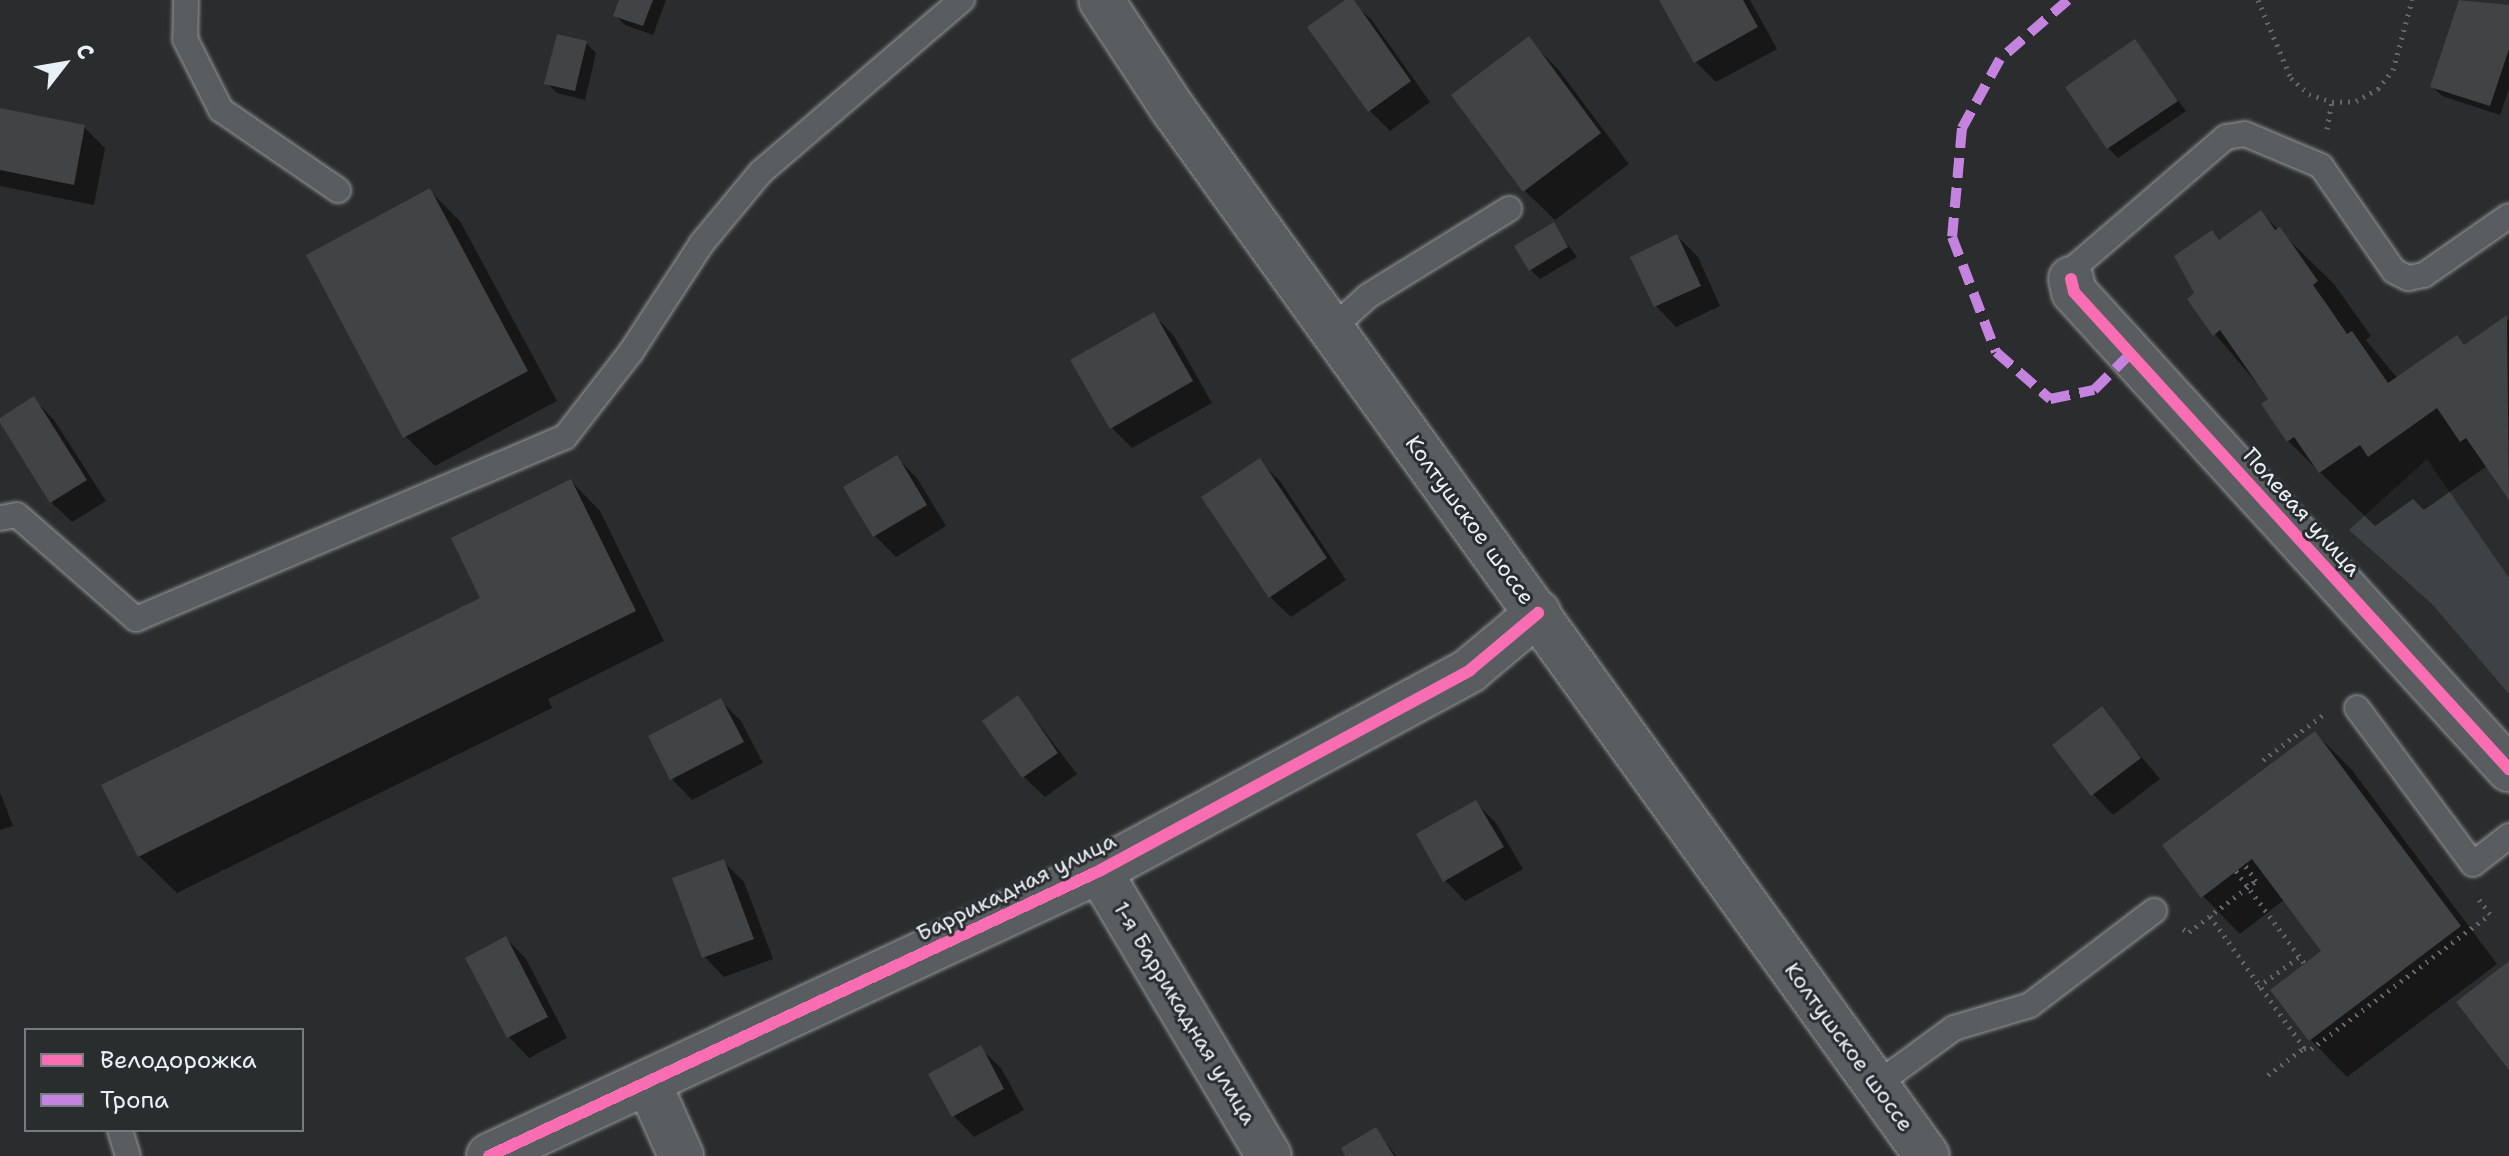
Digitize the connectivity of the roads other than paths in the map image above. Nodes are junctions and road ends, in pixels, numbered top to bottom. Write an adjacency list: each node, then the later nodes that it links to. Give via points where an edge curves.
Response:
1 (186, 0): 4 (lane, via 185,39 221,110)
2 (962, 0): 9 (lane, via 761,172 702,243 631,352 565,437 136,619 17,515)
3 (1101, 0): 8 (street, Колтушское шоссе)
4 (338, 190)
5 (1509, 209): 8 (lane, via 1368,296)
6 (2509, 216): 7 (lane, via 2424,275 2408,278 2394,271 2321,166 2245,134 2226,137 2076,266)
7 (2071, 279): 12 (street, Полевая улица, via 2074,292)
8 (1332, 329): 10 (street, Колтушское шоссе)
9 (0, 518)
10 (1538, 613): 14 (street, Баррикадная улица, via 1470,670); 17 (street, Колтушское шоссе)
11 (2357, 708): 13 (lane, via 2473,864)
12 (2509, 769)
13 (2509, 836)
14 (1099, 871): 16 (street, Баррикадная улица); 22 (street, 1-я Баррикадная улица)
15 (2154, 911): 17 (lane, via 2030,1005 1954,1028)
16 (649, 1084): 20 (street, Баррикадная улица); 21 (street)
17 (1876, 1085): 23 (street, Колтушское шоссе)
18 (121, 1132): 19 (lane)
19 (128, 1156)
20 (489, 1156)
21 (681, 1156)
22 (1269, 1156)
23 (1927, 1156)

